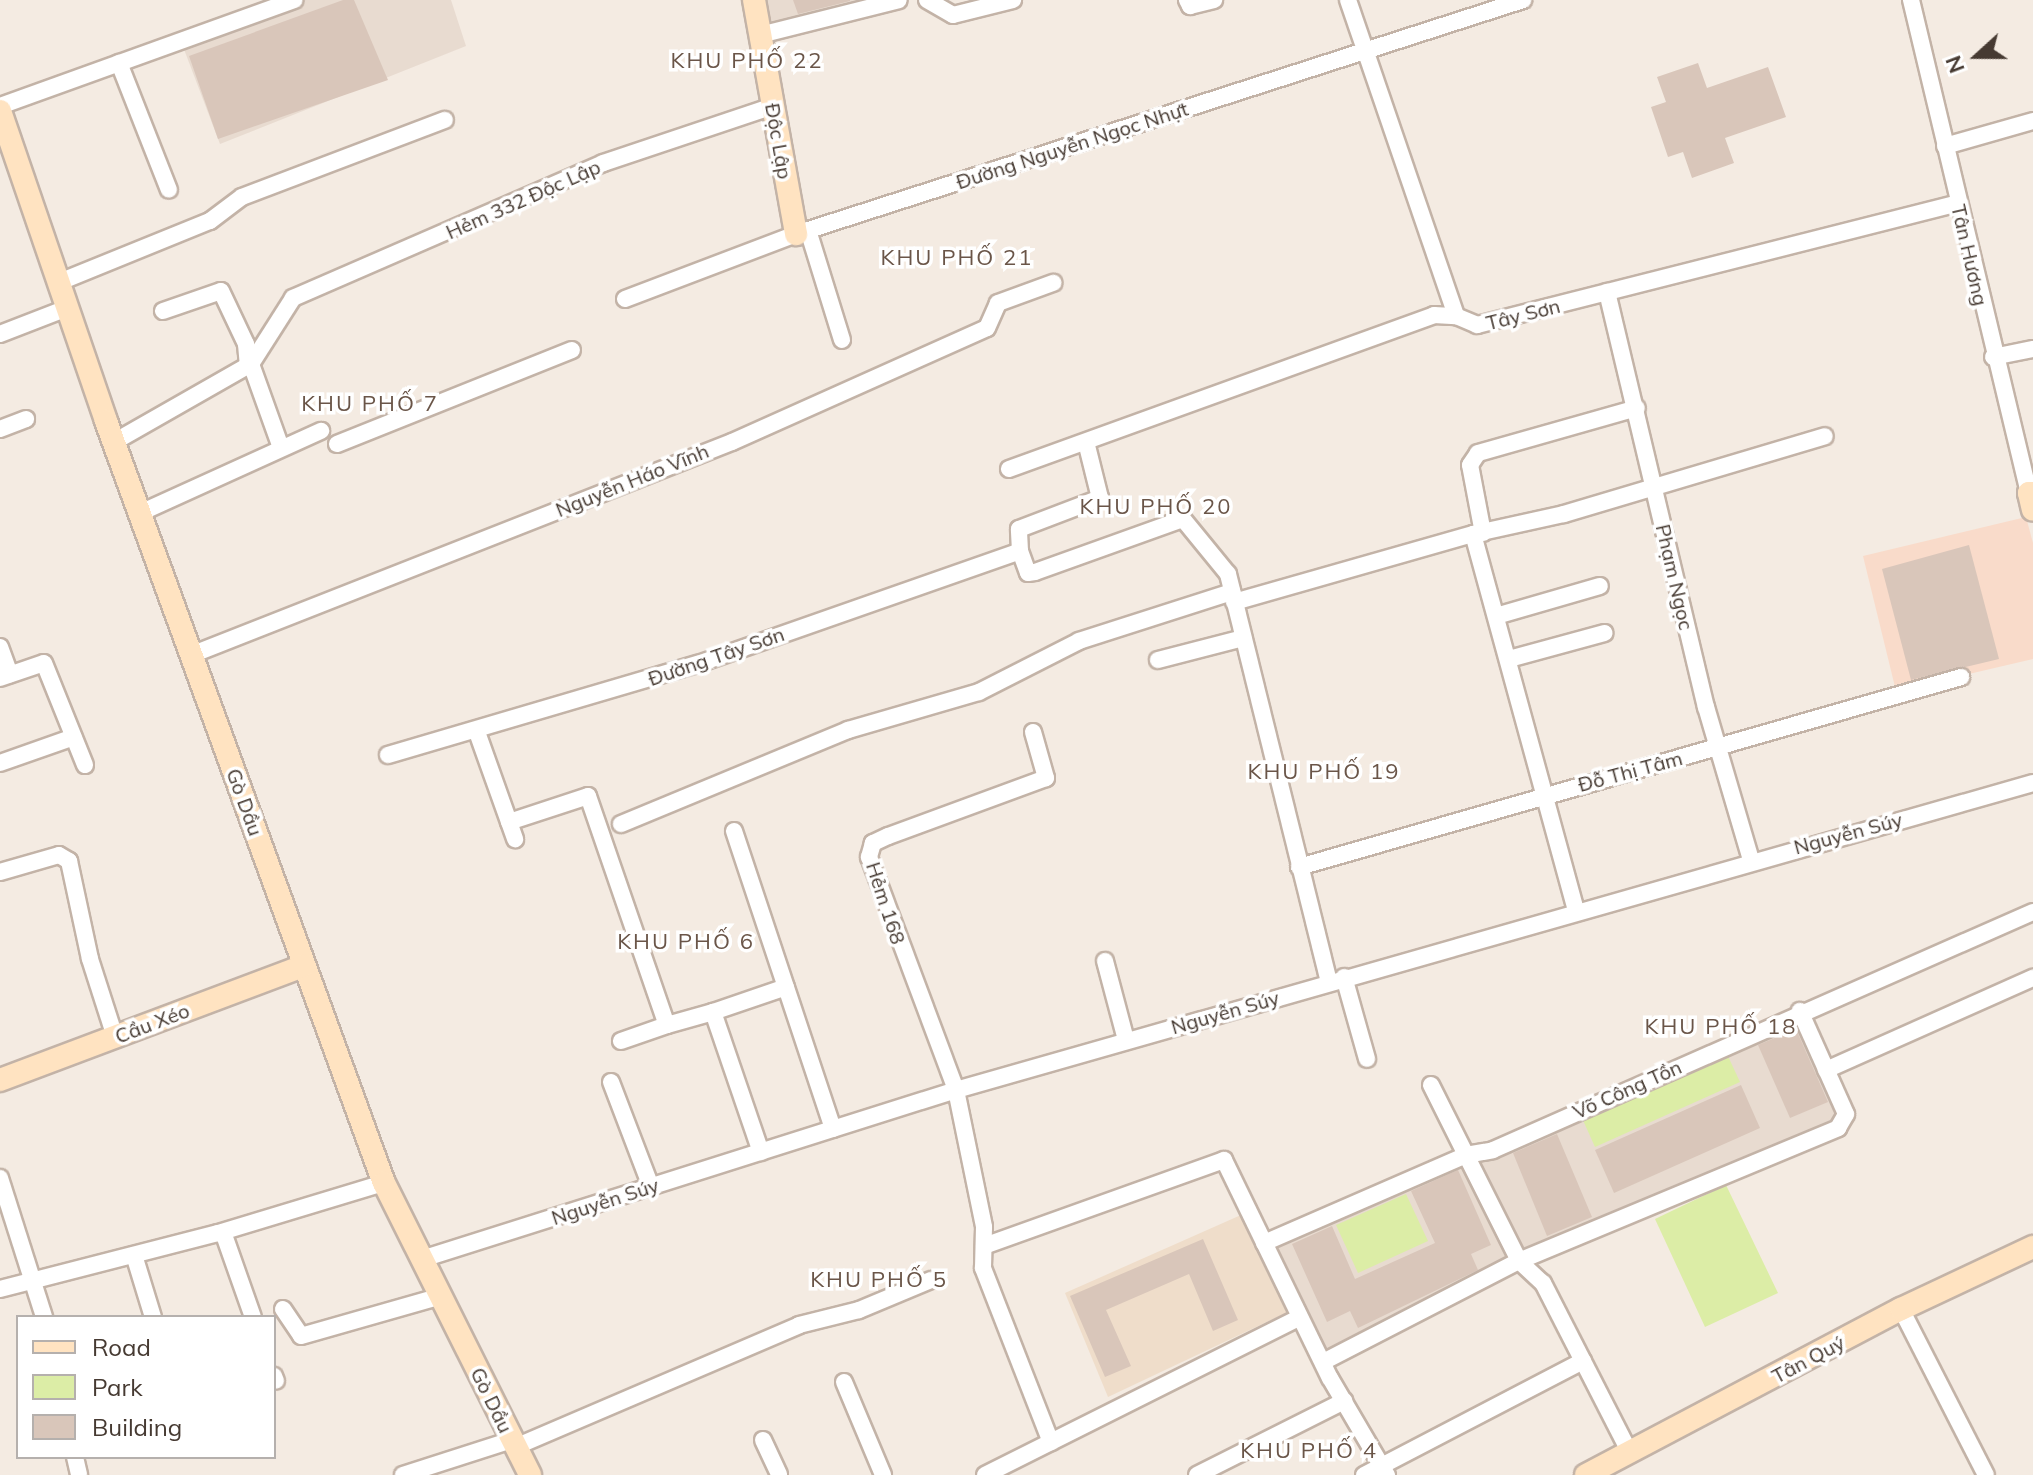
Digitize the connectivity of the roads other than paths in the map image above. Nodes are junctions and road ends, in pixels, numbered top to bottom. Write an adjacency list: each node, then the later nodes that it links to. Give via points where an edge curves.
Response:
1 (295, 0): 13 (street)
2 (754, 0): 11 (street, Độc Lập)
3 (899, 0): 11 (street)
4 (927, 0): 5 (street, via 953,15)
5 (1013, 0)
6 (1214, 0): 10 (street)
7 (1348, 0): 12 (street)
8 (1523, 0): 12 (street, Đường Nguyễn Ngọc Nhựt)
9 (1911, 0): 18 (street, Tân Hương)
10 (1188, 3)
11 (760, 35): 14 (street, Độc Lập)
12 (1361, 52): 21 (street, Đường Nguyễn Ngọc Nhựt); 28 (street)
13 (119, 63): 15 (street); 19 (street)
14 (773, 106): 21 (street, Độc Lập); 34 (street, Hẻm 332 Độc Lập, via 603,163 293,298)
15 (0, 109): 22 (street, Gò Dầu)
16 (445, 120): 22 (street, via 242,197 210,221)
17 (2033, 121): 18 (street)
18 (1945, 146): 20 (street, Tân Hương)
19 (169, 190)
20 (1958, 203): 24 (street, Tây Sơn); 33 (street, Tân Hương)
21 (802, 232): 25 (street, Đường Nguyễn Ngọc Nhựt); 30 (street)
22 (57, 283): 26 (street, Gò Dầu)
23 (1053, 283): 56 (street, Nguyễn Háo Vĩnh, via 998,303 987,328 732,442)
24 (1607, 292): 28 (street, Tây Sơn, via 1477,325); 35 (street, Phạm Ngọc)
25 (625, 299)
26 (67, 308): 29 (street); 40 (street, Gò Dầu)
27 (163, 311): 34 (street, via 221,291)
28 (1456, 316): 41 (street, Tây Sơn, via 1434,315)
29 (0, 334)
30 (842, 340)
31 (2033, 349): 33 (street)
32 (572, 350): 42 (street)
33 (1993, 357): 46 (street, Tân Hương)
34 (250, 365): 40 (street); 43 (street)
35 (1637, 408): 45 (street, Phạm Ngọc); 48 (street, via 1478,453 1470,465)
36 (26, 419): 37 (street)
37 (0, 429)
38 (321, 431): 43 (street)
39 (1825, 436): 45 (street)
40 (114, 442): 47 (street, Gò Dầu)
41 (1086, 442): 44 (street, Tây Sơn); 49 (street, via 1100,498 1019,529)
42 (337, 444)
43 (281, 448): 47 (street)
44 (1009, 469)
45 (1654, 485): 48 (street, via 1564,514); 64 (street, Phạm Ngọc)
46 (2032, 499)
47 (140, 513): 56 (street, Gò Dầu)
48 (1478, 533): 51 (street); 52 (street)
49 (1020, 551): 51 (street, via 1025,569 1035,572 1183,519 1228,574); 61 (street, Đường Tây Sơn, via 698,664)
50 (1600, 586): 52 (street)
51 (1233, 597): 54 (street); 71 (street, via 1079,641 979,692 848,730 791,758)
52 (1496, 616): 57 (street)
53 (1605, 633): 57 (street)
54 (1243, 638): 58 (street); 75 (street)
55 (0, 647): 59 (street)
56 (191, 655): 80 (street, Gò Dầu)
57 (1509, 659): 69 (street)
58 (1158, 660)
59 (5, 676): 63 (street, via 44,663)
60 (1961, 677): 64 (street, Đỗ Thị Tâm)
61 (477, 732): 65 (street, Đường Tây Sơn); 70 (street)
62 (1033, 732): 95 (street, Hẻm 168, via 1046,778 888,836 873,843 869,857)
63 (74, 737): 66 (street); 67 (street)
64 (1719, 747): 69 (street, Đỗ Thị Tâm); 74 (street, Phạm Ngọc)
65 (388, 755)
66 (0, 763)
67 (85, 765)
68 (2033, 783): 74 (street, Nguyễn Súy)
69 (1545, 793): 75 (street, Đỗ Thị Tâm); 77 (street)
70 (509, 822): 73 (street); 86 (street, via 588,796)
71 (621, 824)
72 (734, 831): 83 (street)
73 (515, 839)
74 (1751, 860): 77 (street, Nguyễn Súy)
75 (1299, 867): 82 (street)
76 (0, 872): 87 (street, via 59,855 69,861 90,959)
77 (1576, 911): 82 (street, Nguyễn Súy)
78 (2033, 912): 84 (street, Võ Công Tồn)
79 (1105, 961): 88 (street)
80 (304, 966): 87 (street, Cầu Xéo); 100 (street, Gò Dầu)
81 (2033, 978): 91 (street)
82 (1336, 980): 88 (street, Nguyễn Súy); 90 (street)
83 (786, 987): 85 (street); 96 (street)
84 (1800, 1011): 91 (street); 98 (street, Võ Công Tồn, via 1493,1150)
85 (713, 1012): 86 (street); 97 (street)
86 (667, 1025): 89 (street)
87 (115, 1037): 92 (street, Cầu Xéo)
88 (1126, 1040): 95 (street, Nguyễn Súy)
89 (621, 1041)
90 (1367, 1059)
91 (1826, 1070): 108 (street, via 1846,1114 1838,1128)
92 (0, 1080)
93 (611, 1082): 101 (street)
94 (1431, 1085): 98 (street)
95 (956, 1090): 96 (street, Nguyễn Súy); 104 (street)
96 (833, 1129): 97 (street, Nguyễn Súy)
97 (761, 1152): 101 (street, Nguyễn Súy)
98 (1466, 1155): 103 (street, Võ Công Tồn); 108 (street)
99 (0, 1178): 110 (street)
100 (384, 1183): 102 (street); 107 (street, Gò Dầu)
101 (651, 1187): 107 (street, Nguyễn Súy)
102 (223, 1232): 106 (street); 117 (street)
103 (1264, 1243): 104 (street, via 1224,1160); 118 (street)
104 (984, 1246): 124 (street, via 983,1268)
105 (2033, 1247): 114 (street, Tân Quý)
106 (134, 1255): 110 (street); 116 (street)
107 (422, 1259): 112 (street, Gò Dầu)
108 (1519, 1261): 119 (street, via 1543,1283); 120 (street)
109 (931, 1280): 125 (street, via 859,1310 799,1325)
110 (36, 1282): 111 (street); 115 (street)
111 (0, 1289)
112 (441, 1296): 113 (street, via 301,1336); 125 (street, Gò Dầu)
113 (283, 1309)
114 (1901, 1309): 126 (street, Tân Quý); 136 (street)
115 (44, 1315)
116 (152, 1315)
117 (252, 1315)
118 (1300, 1317): 120 (street); 124 (street)
119 (1583, 1361): 126 (street); 127 (street)
120 (1323, 1362): 122 (street)
121 (844, 1382): 131 (street)
122 (1344, 1401): 127 (street); 133 (street)
123 (763, 1440): 130 (street)
124 (1051, 1442): 132 (street)
125 (513, 1443): 128 (street); 129 (street, Gò Dầu)
126 (1630, 1453): 135 (street, Tân Quý)
127 (1385, 1470): 134 (street)
128 (403, 1475)
129 (530, 1475)
130 (779, 1475)
131 (883, 1475)
132 (985, 1475)
133 (1197, 1475)
134 (1364, 1475)
135 (1586, 1475)
136 (1986, 1475)

